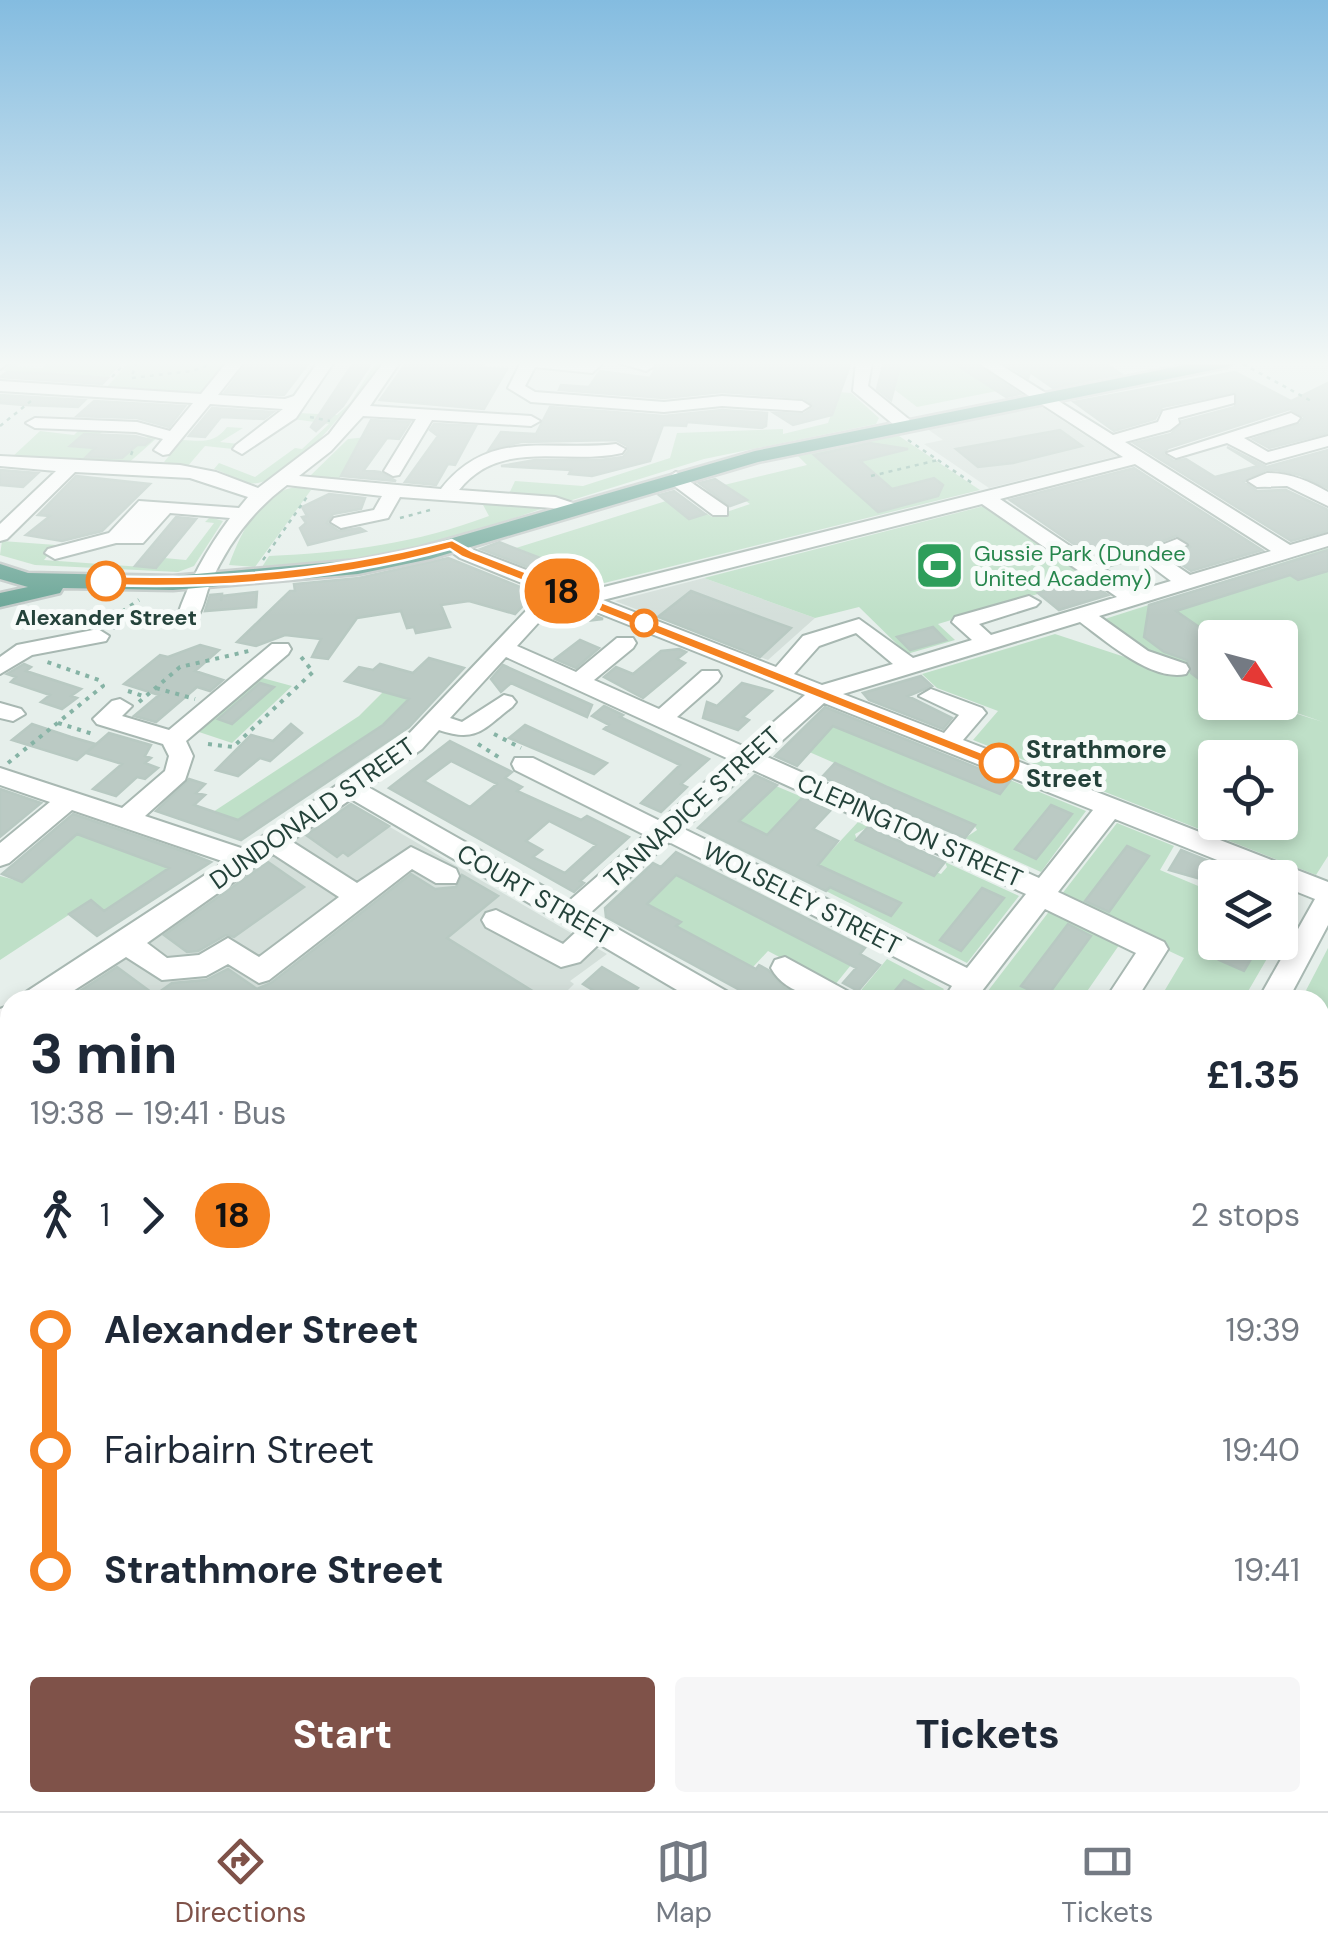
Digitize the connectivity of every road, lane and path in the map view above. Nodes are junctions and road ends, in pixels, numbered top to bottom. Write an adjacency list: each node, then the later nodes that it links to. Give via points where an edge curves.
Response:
1 (167, 447): 17 (street)
2 (325, 447): 20 (street)
3 (412, 447): 18 (street)
4 (550, 447): 26 (street, via 479,451)
5 (571, 447): 12 (street)
6 (810, 447): 21 (main road)
7 (922, 447): 14 (path)
8 (1120, 447): 15 (street)
9 (1199, 447): 15 (street)
10 (1246, 447): 11 (street, via 1266,458)
11 (1308, 447)
12 (616, 449)
13 (0, 460): 16 (street)
14 (938, 460): 19 (path); 27 (path)
15 (1141, 460): 27 (street); 42 (street)
16 (71, 466): 17 (street); 30 (street)
17 (152, 468): 25 (street, via 204,475)
18 (402, 469): 20 (street, via 315,486); 26 (street); 36 (street)
19 (871, 476)
20 (285, 478): 25 (street)
21 (676, 478): 33 (main road); 34 (street)
22 (1257, 480): 28 (street, via 1292,480)
23 (124, 483): 31 (street)
24 (312, 490): 44 (path)
25 (262, 495): 35 (street)
26 (446, 495): 33 (street)
27 (988, 497): 50 (street); 51 (street)
28 (1327, 498)
29 (0, 502): 30 (street)
30 (31, 505): 38 (street)
31 (155, 506): 35 (street); 43 (street, via 136,539)
32 (414, 506): 36 (street)
33 (572, 508): 40 (main road)
34 (720, 511)
35 (244, 514): 45 (street)
36 (381, 514): 37 (street)
37 (341, 522)
38 (0, 535)
39 (1328, 540): 42 (street, TANNADICE STREET)
40 (452, 544): 45 (main road, via 358,567); 49 (street)
41 (1177, 545): 46 (street, via 1146,556)
42 (1287, 552): 46 (street, TANNADICE STREET)
43 (56, 553)
44 (261, 562)
45 (203, 581): 48 (main road); 54 (street)
46 (1186, 582): 50 (street, TANNADICE STREET)
47 (9, 583): 48 (main road)
48 (156, 583): 55 (path)
49 (558, 590): 51 (street); 58 (street, DUNDONALD STREET)
50 (1133, 598): 53 (street, TANNADICE STREET)
51 (583, 599): 65 (street)
52 (1030, 602): 56 (street, via 963,622)
53 (1082, 613): 56 (street, TANNADICE STREET); 63 (street, via 1140,656)
54 (188, 617)
55 (98, 636): 60 (street)
56 (987, 642): 61 (street, TANNADICE STREET)
57 (625, 643): 66 (street)
58 (502, 646): 66 (street, CLEPINGTON STREET); 74 (street, DUNDONALD STREET)
59 (280, 648): 71 (street)
60 (20, 653): 62 (street); 81 (path, via 104,686)
61 (908, 666): 65 (street, via 859,626 812,640); 68 (street, TANNADICE STREET)
62 (0, 668)
63 (1178, 669)
64 (710, 676): 73 (street)
65 (780, 677): 68 (street)
66 (579, 681): 73 (street, CLEPINGTON STREET)
67 (156, 688): 71 (path)
68 (822, 693): 77 (street); 79 (street, TANNADICE STREET)
69 (930, 696): 77 (street, via 974,713)
70 (504, 702): 74 (street, via 465,731)
71 (212, 704): 76 (street)
72 (120, 706): 76 (street, via 105,718)
73 (662, 718): 79 (street, CLEPINGTON STREET)
74 (435, 721): 82 (street, DUNDONALD STREET)
75 (492, 733): 80 (path, via 530,753)
76 (173, 739): 85 (street, via 182,756 176,774)
77 (948, 743): 84 (street)
78 (478, 744): 80 (path)
79 (748, 758): 86 (street, TANNADICE STREET); 91 (street, CLEPINGTON STREET)
80 (524, 764): 86 (street, WOLSELEY STREET)
81 (0, 772): 83 (street)
82 (350, 788): 87 (street, DUNDONALD STREET); 94 (street, COURT STREET)
83 (69, 798): 85 (street); 88 (street)
84 (1110, 807): 91 (street); 93 (street)
85 (126, 818): 89 (street)
86 (664, 831): 94 (street, TANNADICE STREET); 102 (street, WOLSELEY STREET)
87 (273, 842): 89 (street, DUNDONALD STREET); 92 (street)
88 (0, 857)
89 (248, 860): 97 (street, DUNDONALD STREET)
90 (446, 876): 92 (street, via 412,856)
91 (1042, 893): 103 (street); 104 (street, CLEPINGTON STREET, via 1154,948)
92 (358, 896): 97 (street, via 259,972 228,949 206,965 162,969)
93 (1328, 896): 105 (street)
94 (572, 914): 96 (street, COURT STREET)
95 (496, 920): 96 (street, via 561,956)
96 (596, 930): 100 (street, COURT STREET)
97 (127, 943): 99 (street, DUNDONALD STREET)
98 (784, 968): 101 (street)
99 (52, 990)
100 (688, 990)
101 (822, 990)
102 (961, 990)
103 (967, 990)
104 (1127, 990)
105 (1289, 990)

